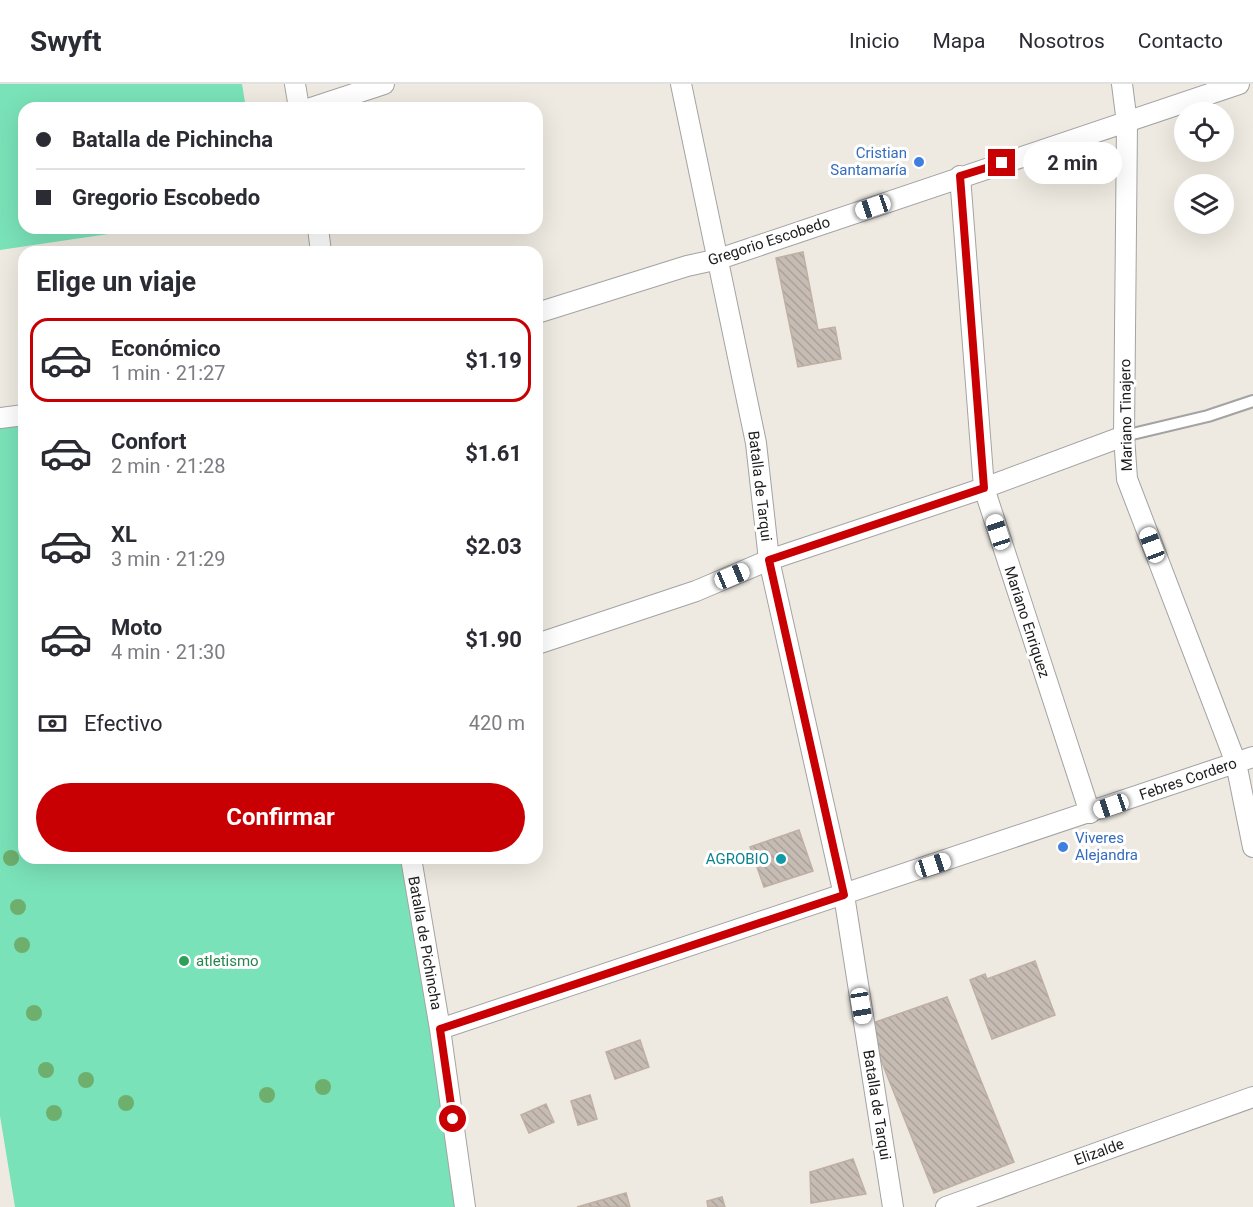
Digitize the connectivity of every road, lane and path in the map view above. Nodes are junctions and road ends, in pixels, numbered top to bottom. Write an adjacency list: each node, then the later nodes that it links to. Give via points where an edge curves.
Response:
1 (295, 84): 6 (street)
2 (384, 84): 7 (street)
3 (681, 84): 10 (street, Batalla de Tarqui)
4 (1122, 84): 8 (street, Mariano Tinajero)
5 (1239, 84): 8 (street, Gregorio Escobedo)
6 (298, 102)
7 (329, 102)
8 (1127, 123): 9 (street, Gregorio Escobedo); 15 (street, Mariano Tinajero)
9 (960, 176): 10 (street, Gregorio Escobedo); 16 (street, Mariano Enriquez)
10 (719, 258): 11 (street, Gregorio Escobedo); 17 (street, Batalla de Tarqui, via 756,443)
11 (543, 312)
12 (1253, 401): 15 (lane)
13 (18, 416): 14 (street)
14 (0, 418)
15 (1124, 436): 16 (street); 19 (street, Mariano Tinajero, via 1127,479)
16 (984, 488): 17 (street); 20 (street, Mariano Enriquez)
17 (769, 560): 18 (street, via 696,591); 23 (street, Batalla de Tarqui)
18 (544, 641)
19 (1244, 760): 20 (street, Febres Cordero); 21 (street, Mariano Tinajero)
20 (1090, 813): 23 (street, Febres Cordero)
21 (1253, 847)
22 (412, 864): 24 (street, Batalla de Pichincha)
23 (844, 895): 24 (street, Febres Cordero); 27 (street, Batalla de Tarqui)
24 (440, 1029): 26 (street, Batalla de Pichincha)
25 (1253, 1097): 28 (street, Elizalde)
26 (465, 1207)
27 (892, 1207)
28 (946, 1207)

